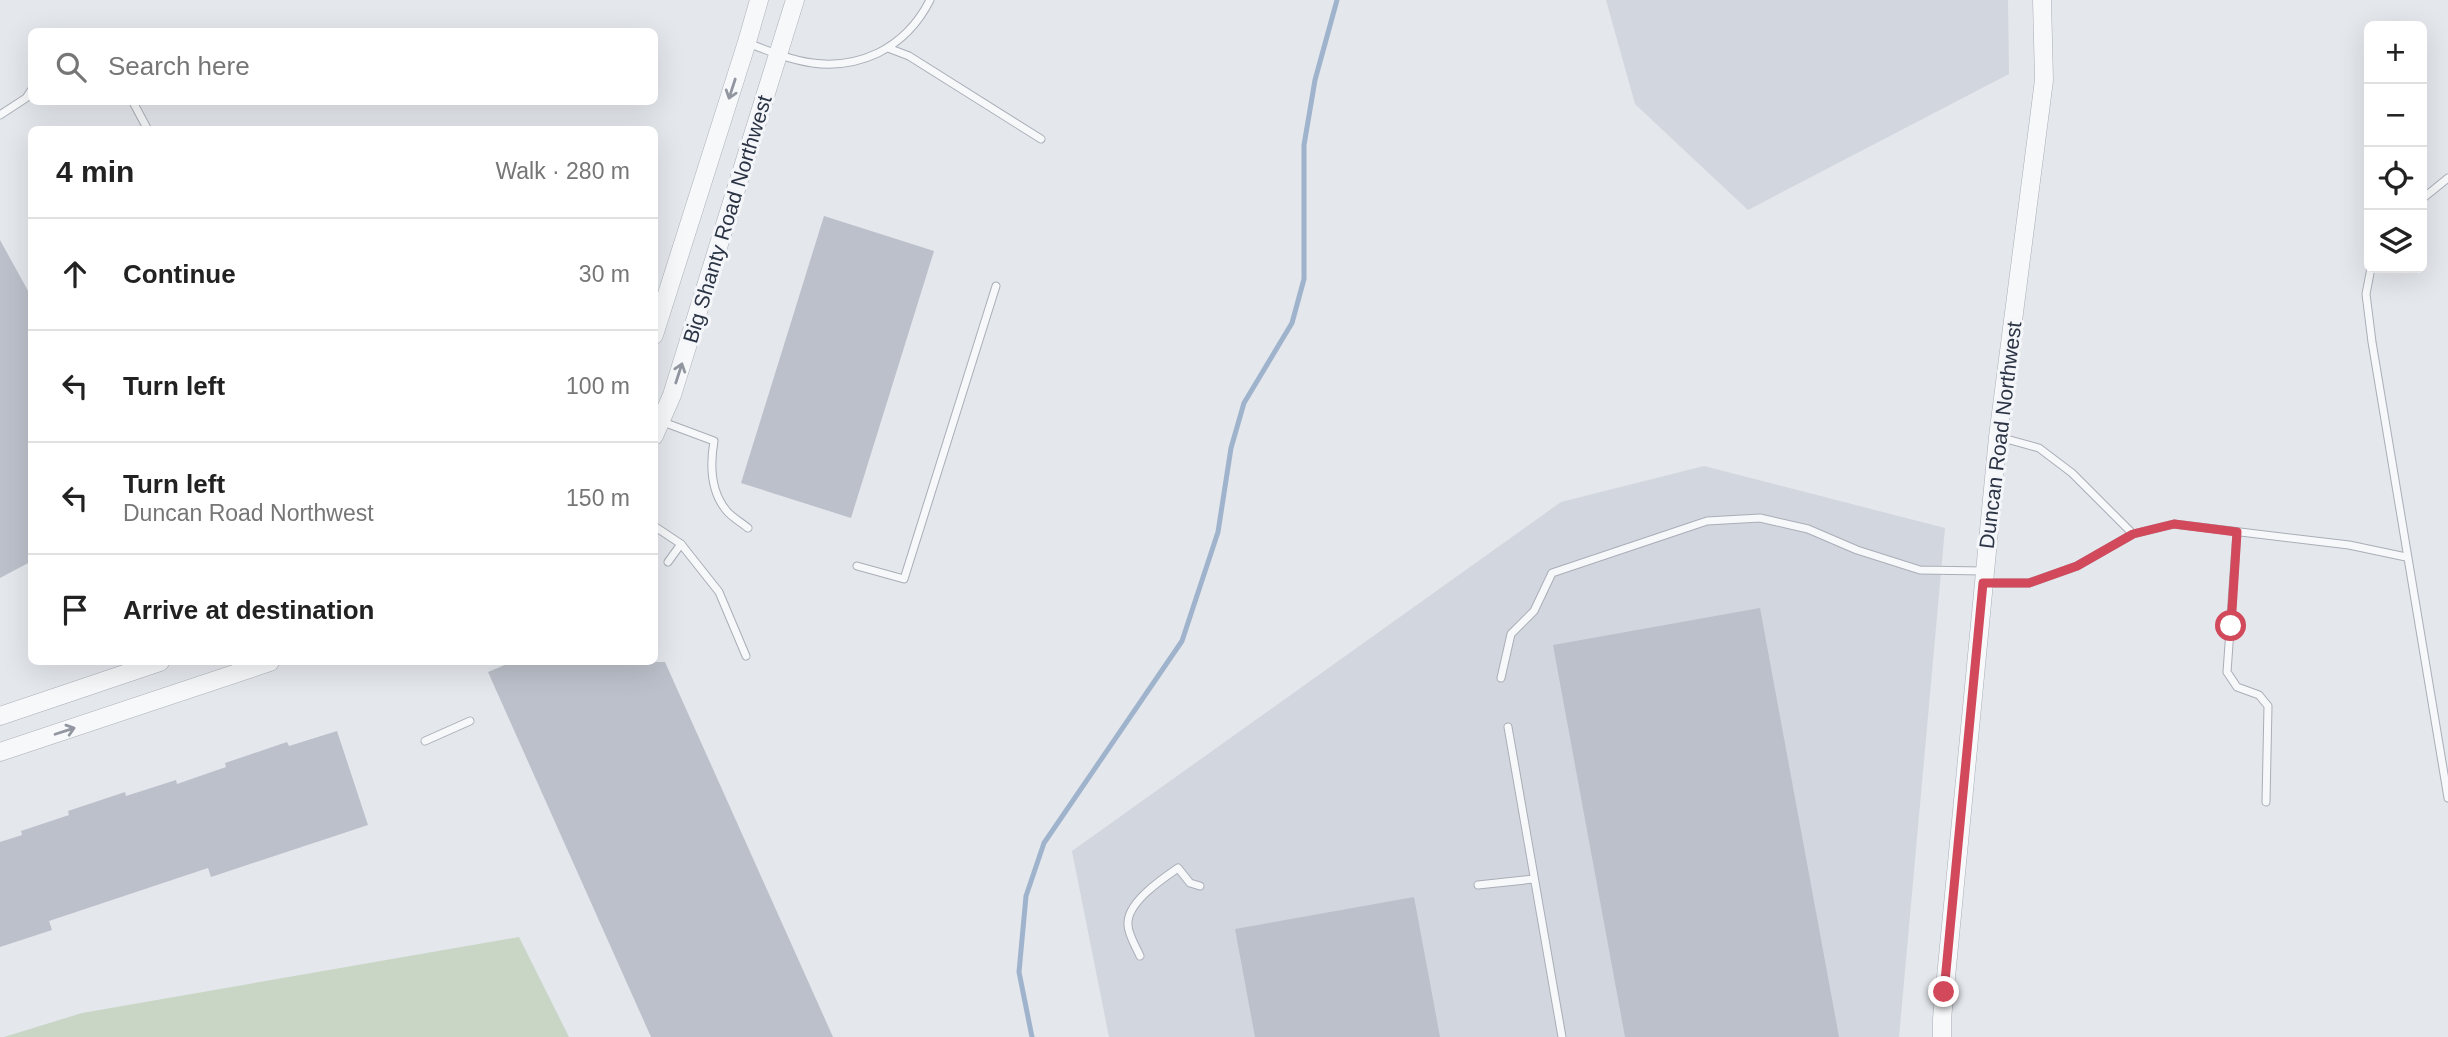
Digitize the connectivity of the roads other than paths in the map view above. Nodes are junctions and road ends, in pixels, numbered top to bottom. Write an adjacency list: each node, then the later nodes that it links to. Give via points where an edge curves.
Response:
1 (759, 0): 5 (street, Big Shanty Road Northwest)
2 (795, 0): 7 (street, Big Shanty Road Northwest)
3 (930, 0): 6 (lane, via 910,31)
4 (2042, 0): 19 (street, Duncan Road Northwest, via 2043,80)
5 (747, 43): 7 (lane); 17 (street, Big Shanty Road Northwest, one-way to 17)
6 (888, 48): 7 (lane, via 860,61 833,65); 12 (lane, via 909,56)
7 (778, 55): 18 (street, Big Shanty Road Northwest, one-way to 7)
8 (28, 95): 10 (lane)
9 (135, 105): 11 (lane)
10 (0, 115)
11 (146, 126)
12 (1041, 139)
13 (2448, 178): 14 (lane)
14 (2427, 195)
15 (2370, 273): 25 (lane, via 2366,294 2372,342)
16 (996, 286): 27 (lane, via 904,579)
17 (658, 322)
18 (658, 429): 20 (lane, via 714,441 710,464 714,484 725,510)
19 (1998, 437): 23 (lane, via 2039,448 2072,473); 28 (street, Duncan Road Northwest)
20 (748, 528)
21 (658, 529): 24 (lane)
22 (2237, 532): 23 (lane, via 2174,524); 25 (lane, via 2349,545); 39 (lane, via 2227,672 2238,687 2259,695 2268,706)
23 (2133, 534): 28 (lane, via 2077,566 2029,583)
24 (681, 544): 26 (lane); 29 (lane, via 719,592)
25 (2406, 557): 38 (lane)
26 (668, 562)
27 (857, 566)
28 (1984, 577): 32 (lane, via 1920,570 1808,529 1760,518 1707,521 1552,573 1534,611 1511,634); 45 (street, Duncan Road Northwest)
29 (746, 656)
30 (151, 665): 33 (street)
31 (261, 665): 37 (street, one-way to 31)
32 (1501, 678)
33 (0, 716)
34 (470, 721): 36 (lane)
35 (1508, 727): 40 (lane)
36 (425, 741)
37 (0, 752)
38 (2448, 798)
39 (2266, 803)
40 (1534, 878): 41 (lane); 44 (lane)
41 (1478, 885)
42 (1200, 886): 43 (lane, via 1189,883 1178,869 1144,894 1132,909 1128,924)
43 (1140, 956)
44 (1562, 1037)
45 (1942, 1037)

